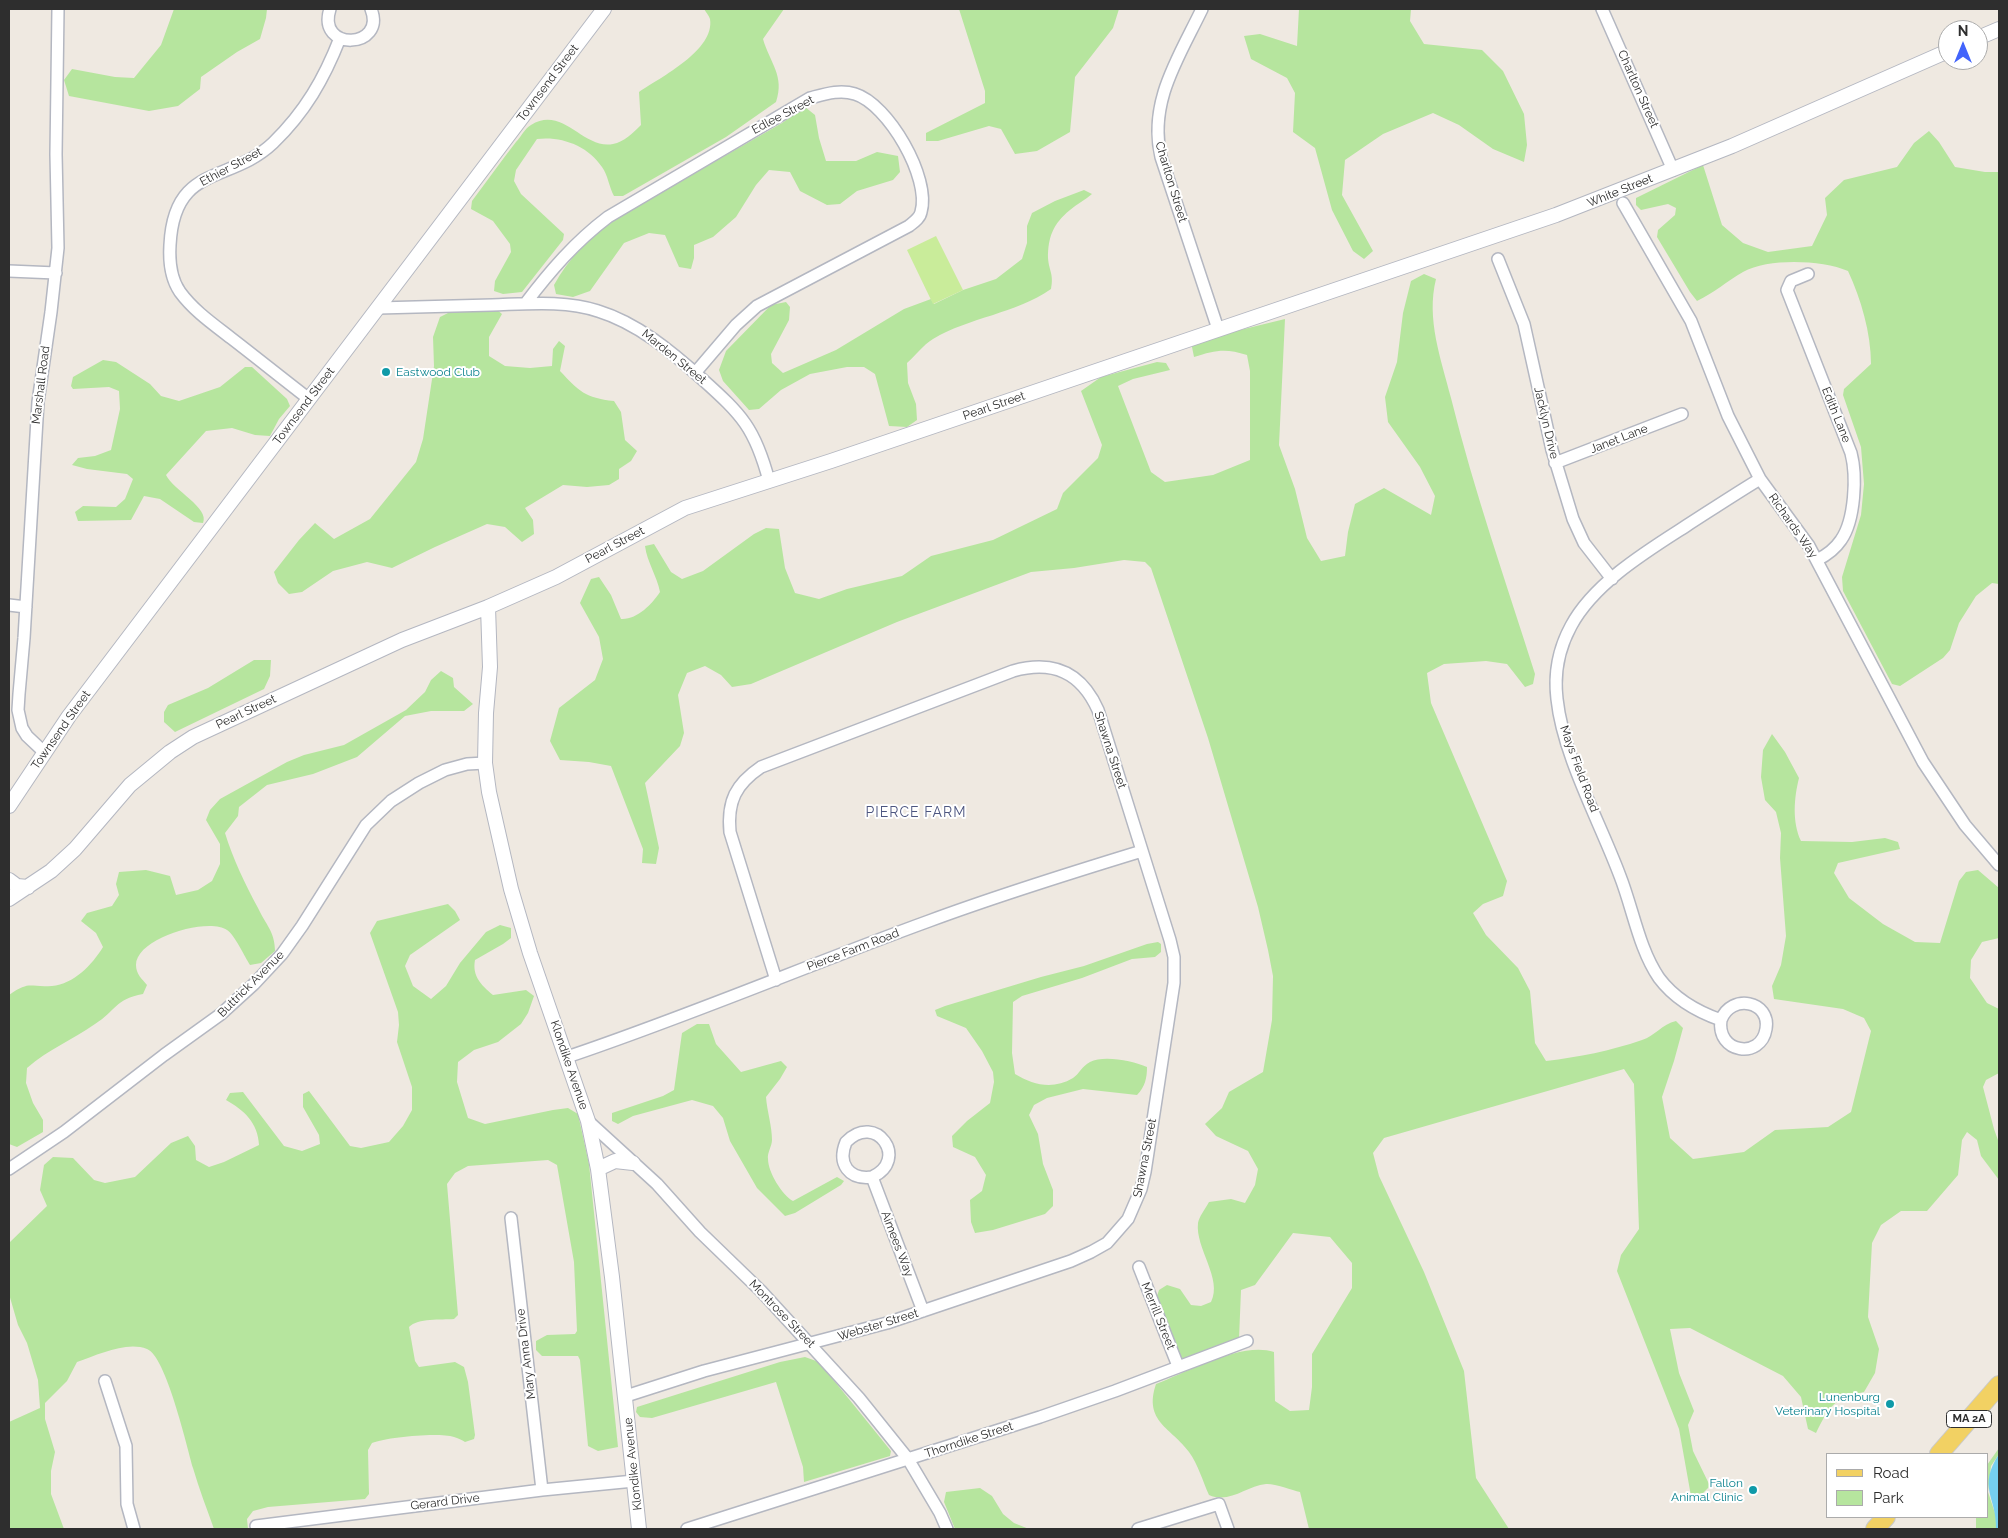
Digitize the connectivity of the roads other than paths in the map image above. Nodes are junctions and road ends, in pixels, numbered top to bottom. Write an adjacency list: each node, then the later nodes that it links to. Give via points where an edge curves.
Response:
1 (58, 9): 13 (street, Marshall Road)
2 (330, 9): 7 (street, via 328,23)
3 (372, 9): 7 (street, via 374,19 368,33 355,41)
4 (604, 9): 17 (street, Townsend Street)
5 (1202, 9): 18 (street, Charlton Street, via 1163,93 1157,135 1161,157)
6 (1602, 9): 9 (street, Charlton Street)
7 (340, 38): 20 (street, Ethier Street, via 320,84 279,136 254,157 200,182 185,197 176,214 170,241 173,278 185,298)
8 (1938, 55): 9 (street, White Street)
9 (1673, 170): 16 (street, White Street, via 1548,218)
10 (1623, 202): 23 (street, Richards Way, via 1691,321 1728,416)
11 (1498, 259): 22 (street, Jacklyn Drive, via 1524,324)
12 (9, 271): 13 (street)
13 (56, 273): 28 (street, Marshall Road, via 38,402)
14 (1808, 274): 25 (street, Edith Lane, via 1791,281 1787,290 1851,453 1856,475 1843,538 1829,554)
15 (525, 304): 17 (street, Marden Street); 19 (street, Marden Street, via 584,307 614,317 645,333); 19 (street, Edlee Street, via 562,257 608,217 810,98 830,92 862,96 885,116 912,158 922,205 917,220 757,306 736,325)
16 (1284, 307): 18 (street, Pearl Street)
17 (378, 308): 20 (street, Townsend Street)
18 (1218, 329): 24 (street, Pearl Street)
19 (695, 373): 24 (street, Marden Street, via 732,406 750,428)
20 (309, 399): 30 (street, Townsend Street)
21 (1682, 414): 22 (street, Janet Lane)
22 (1555, 463): 26 (street, Jacklyn Drive, via 1581,537)
23 (1760, 479): 25 (street, Richards Way); 26 (street, Mays Field Road, via 1650,550)
24 (769, 481): 29 (street, Pearl Street, via 685,508 556,577)
25 (1817, 560): 34 (street, Richards Way, via 1909,739 1965,825)
26 (1612, 579): 39 (street, Mays Field Road, via 1577,616 1561,650 1556,688 1564,732 1655,971 1676,996)
27 (9, 605): 28 (street)
28 (26, 607): 30 (street, Marshall Road, via 18,710 22,728)
29 (488, 607): 31 (street, Klondike Avenue, via 490,667); 36 (street, Pearl Street, via 402,640 193,737 130,785 64,860)
30 (44, 752): 32 (street, Townsend Street)
31 (485, 763): 40 (street, Klondike Avenue, via 511,889); 43 (street, Buttrick Avenue, via 445,770 391,801 366,825 302,926 254,984 221,1014 64,1132)
32 (9, 806)
33 (1142, 851): 38 (street, Pierce Farm Road, via 928,921); 38 (street, Shawna Street, via 1098,710 1086,690 1078,680 1057,669 1037,666 1013,671 761,767 740,785 730,806 730,832); 47 (street, Shawna Street, via 1172,948 1174,974 1141,1190 1128,1219)
34 (1999, 865)
35 (9, 880): 36 (street)
36 (28, 888): 37 (street, Pearl Street)
37 (9, 900)
38 (776, 980): 40 (street, Pierce Farm Road)
39 (1721, 1020): 39 (street, via 1720,1030 1724,1039 1740,1049 1759,1043 1766,1030 1766,1020 1761,1011 1748,1003 1738,1003 1729,1008)
40 (567, 1057): 41 (street, Klondike Avenue)
41 (588, 1121): 42 (street, Montrose Street); 44 (street, Klondike Avenue)
42 (633, 1163): 44 (street, via 616,1161); 51 (street, Montrose Street)
43 (9, 1168)
44 (598, 1170): 55 (street, Klondike Avenue)
45 (872, 1177): 45 (street, via 884,1169 888,1148 880,1136 858,1133 846,1142 842,1158 845,1166 856,1176); 49 (street, Aimees Way)
46 (511, 1218): 59 (street, Mary Anna Drive)
47 (1119, 1230): 49 (street, Webster Street, via 1107,1243 1071,1260)
48 (1139, 1267): 52 (street, Merrill Street)
49 (923, 1311): 51 (street, Webster Street)
50 (1247, 1341): 52 (street, Thorndike Street)
51 (811, 1344): 55 (street, Webster Street); 57 (street, Montrose Street)
52 (1178, 1366): 57 (street, Thorndike Street, via 1076,1405)
53 (105, 1381): 62 (street, via 126,1446 127,1504)
54 (1999, 1385): 56 (main road, MA 2A)
55 (626, 1396): 58 (street, Klondike Avenue)
56 (1940, 1453)
57 (908, 1459): 64 (street, Thorndike Street); 65 (street, Montrose Street)
58 (634, 1481): 59 (street, Gerard Drive); 63 (street, Klondike Avenue)
59 (542, 1490): 61 (street, Gerard Drive)
60 (1885, 1518): 68 (main road)
61 (256, 1526)
62 (134, 1529)
63 (639, 1529)
64 (687, 1529)
65 (946, 1529)
66 (1138, 1529): 67 (street, via 1219,1504)
67 (1228, 1529)
68 (1875, 1529)

